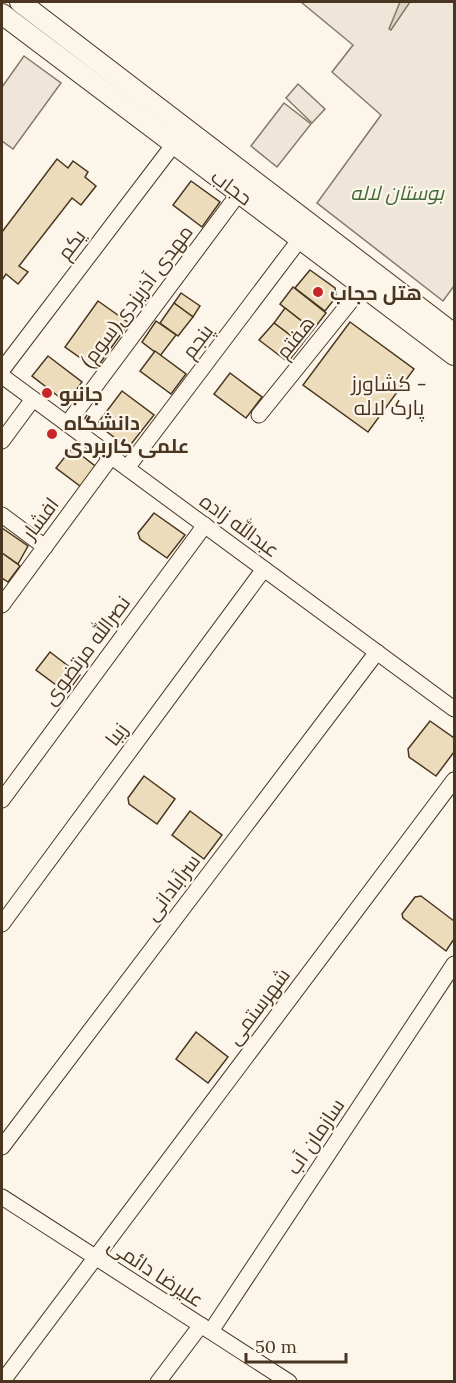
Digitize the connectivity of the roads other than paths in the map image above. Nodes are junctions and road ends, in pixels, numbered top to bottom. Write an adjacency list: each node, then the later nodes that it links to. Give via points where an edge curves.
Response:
1 (21, 2): 2 (main road); 3 (main road, حجاب)
2 (4, 20): 4 (main road, حجاب)
3 (91, 56): 4 (main road); 5 (main road, حجاب)
4 (79, 72): 5 (main road, حجاب)
5 (180, 136): 6 (main road, حجاب); 12 (street, یکم)
6 (245, 185): 7 (main road, حجاب); 9 (main road, حجاب); 16 (street, مهدی آذریزدی(سوم))
7 (300, 239): 8 (main road, حجاب); 19 (street, پنجم)
8 (363, 286): 9 (main road, حجاب); 15 (street, هفتم)
9 (400, 303): 10 (main road, حجاب); 11 (main road, حجاب)
10 (454, 334)
11 (454, 355)
12 (2, 370)
13 (2, 376): 14 (street, عبدالله زاده)
14 (33, 399): 16 (street, عبدالله زاده); 17 (street)
15 (259, 415)
16 (67, 424): 18 (street, عبدالله زاده)
17 (2, 441)
18 (111, 456): 19 (street, عبدالله زاده); 22 (street, افشار)
19 (127, 468): 21 (street, عبدالله زاده)
20 (2, 515): 22 (street)
21 (205, 525): 23 (street, عبدالله زاده); 28 (street, نصرالله مرتضوی)
22 (45, 547): 24 (street, افشار)
23 (264, 569): 25 (street, عبدالله زاده); 29 (street, زیبا)
24 (2, 605)
25 (377, 652): 26 (street, عبدالله زاده); 31 (street, سرآبادانی)
26 (454, 709)
27 (454, 780): 33 (street, شهرستمی)
28 (2, 800)
29 (2, 924)
30 (454, 964): 34 (street, سازمان آب)
31 (2, 1148)
32 (2, 1197): 33 (street, علیرضا دائمی)
33 (95, 1257): 34 (street, علیرضا دائمی); 35 (street, شهرستمی)
34 (206, 1328): 36 (street, سازمان آب); 37 (street, علیرضا دائمی)
35 (2, 1381)
36 (158, 1382)
37 (289, 1382)

